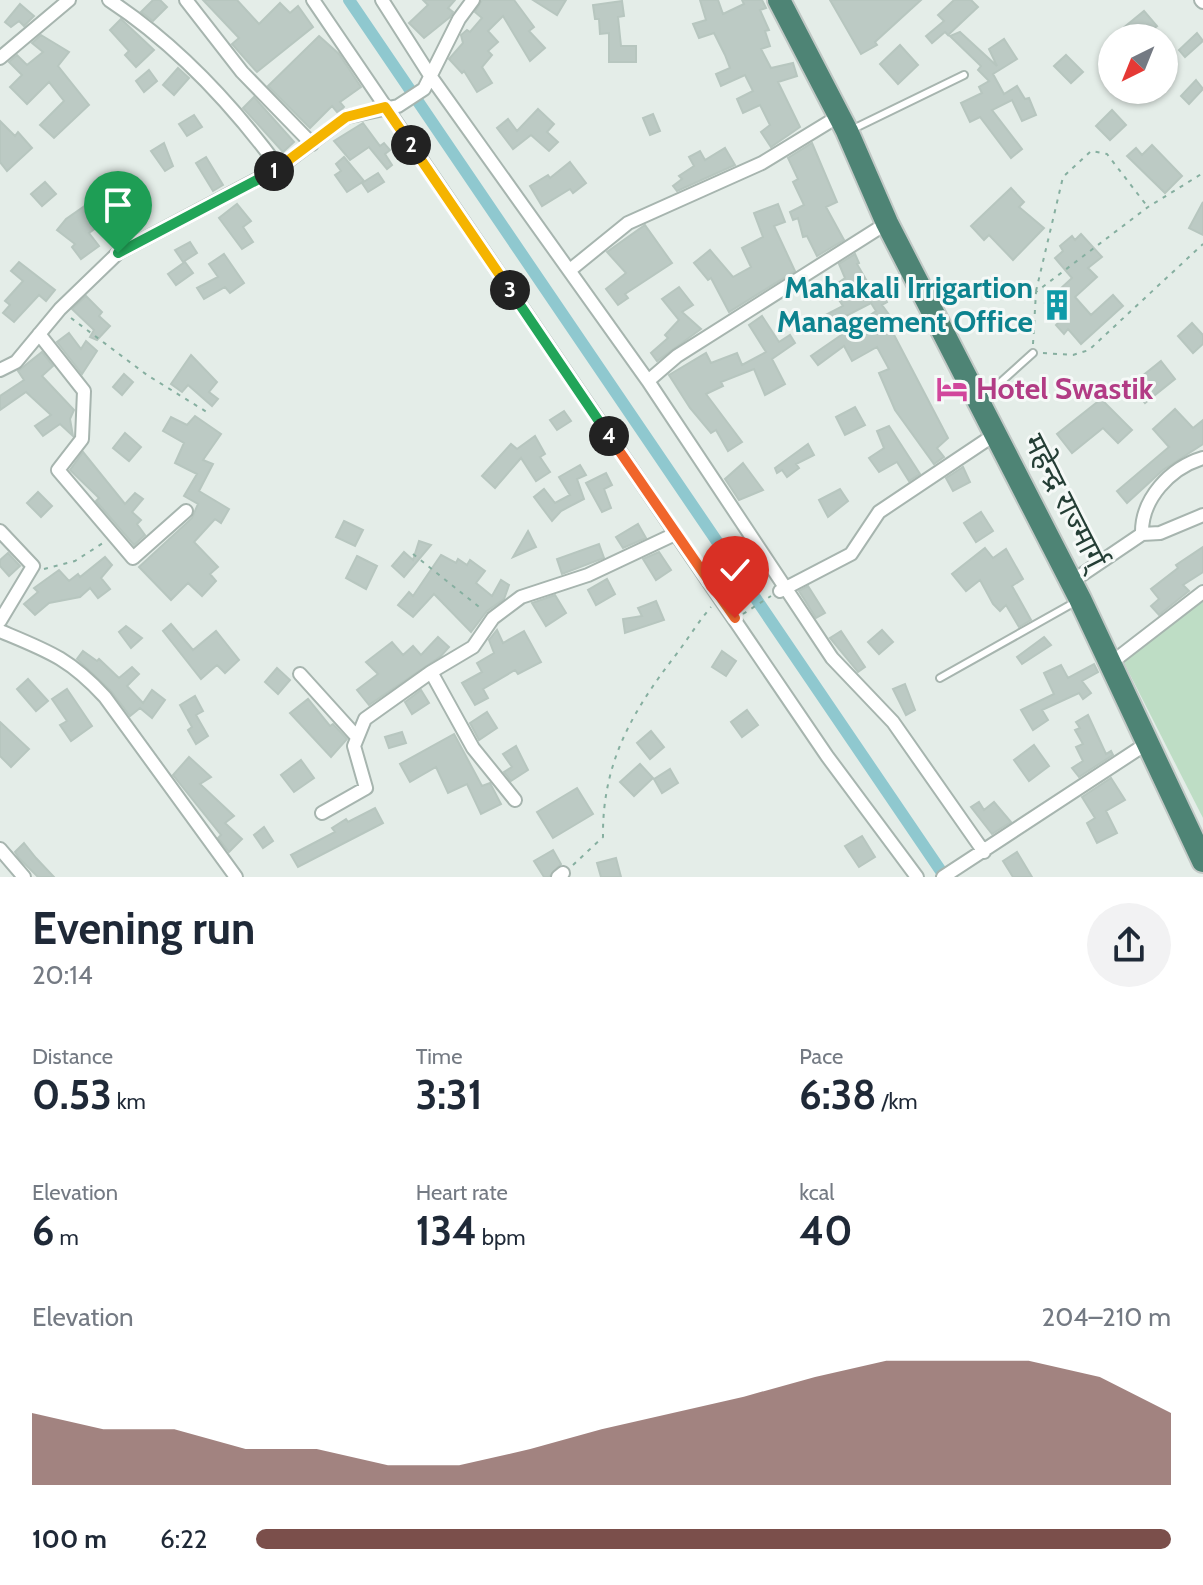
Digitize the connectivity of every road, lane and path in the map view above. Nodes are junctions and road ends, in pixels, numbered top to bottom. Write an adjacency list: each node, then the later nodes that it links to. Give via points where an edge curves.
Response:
1 (69, 0): 8 (street)
2 (109, 0): 14 (street, via 184,59 243,119)
3 (186, 0): 13 (street, via 242,72)
4 (313, 0): 11 (street)
5 (382, 0): 10 (street)
6 (473, 0): 10 (street)
7 (779, 0): 12 (highway, महेन्द्र राज्मार्ग्)
8 (0, 58)
9 (964, 75): 12 (lane)
10 (428, 83): 11 (street, via 406,103); 19 (street)
11 (385, 107): 13 (street, via 346,117); 33 (street)
12 (843, 124): 17 (highway, महेन्द्र राज्मार्ग्); 19 (street, via 628,223)
13 (312, 144): 14 (street)
14 (279, 168): 21 (street, via 118,253)
15 (1203, 173): 16 (path)
16 (1148, 207): 20 (path); 20 (path, via 1107,154 1091,151 1063,177)
17 (887, 223): 25 (street, via 677,356); 26 (highway, महेन्द्र राज्मार्ग्)
18 (1203, 244): 23 (path, via 1089,350 1073,355)
19 (570, 270): 25 (street)
20 (1036, 292): 23 (path)
21 (60, 309): 22 (street); 27 (path, via 147,375)
22 (39, 334): 24 (street, via 16,362); 35 (street, via 84,391 82,439 58,470)
23 (1033, 353): 26 (lane)
24 (0, 370)
25 (648, 381): 38 (street)
26 (980, 401): 28 (highway, महेन्द्र राज्मार्ग्)
27 (210, 414)
28 (997, 433): 38 (street, via 879,512 851,554); 39 (highway, महेन्द्र राज्मार्ग्)
29 (1203, 458): 34 (street, via 1167,478 1141,518)
30 (186, 511): 35 (street, via 133,558)
31 (1203, 515): 34 (street, via 1160,533)
32 (0, 531): 37 (street)
33 (675, 534): 41 (street); 43 (street, via 588,575 521,597)
34 (1142, 534): 39 (street)
35 (115, 537): 37 (path, via 61,566)
36 (413, 554): 43 (path)
37 (33, 566): 44 (street)
38 (784, 590): 42 (path); 55 (street, via 832,658 893,722)
39 (1076, 590): 46 (highway, महेन्द्र राज्मार्ग्); 49 (lane)
40 (1203, 592): 46 (street)
41 (720, 597): 57 (path, via 650,685 624,731 602,807 601,842); 60 (street)
42 (744, 613)
43 (493, 618): 47 (street, via 473,647)
44 (0, 621)
45 (0, 631): 59 (street, via 62,656 81,671)
46 (1111, 663): 51 (highway, महेन्द्र राज्मार्ग्)
47 (431, 672): 50 (street, via 365,719); 52 (street, via 473,748)
48 (300, 674): 50 (street)
49 (940, 678)
50 (357, 737): 53 (street, via 354,746 366,788)
51 (1149, 742): 55 (street); 56 (highway, महेन्द्र राज्मार्ग्)
52 (515, 800)
53 (322, 813)
54 (0, 849): 58 (street)
55 (984, 852): 61 (street)
56 (1203, 861)
57 (561, 875)
58 (24, 877)
59 (236, 877)
60 (917, 877)
61 (943, 877)

